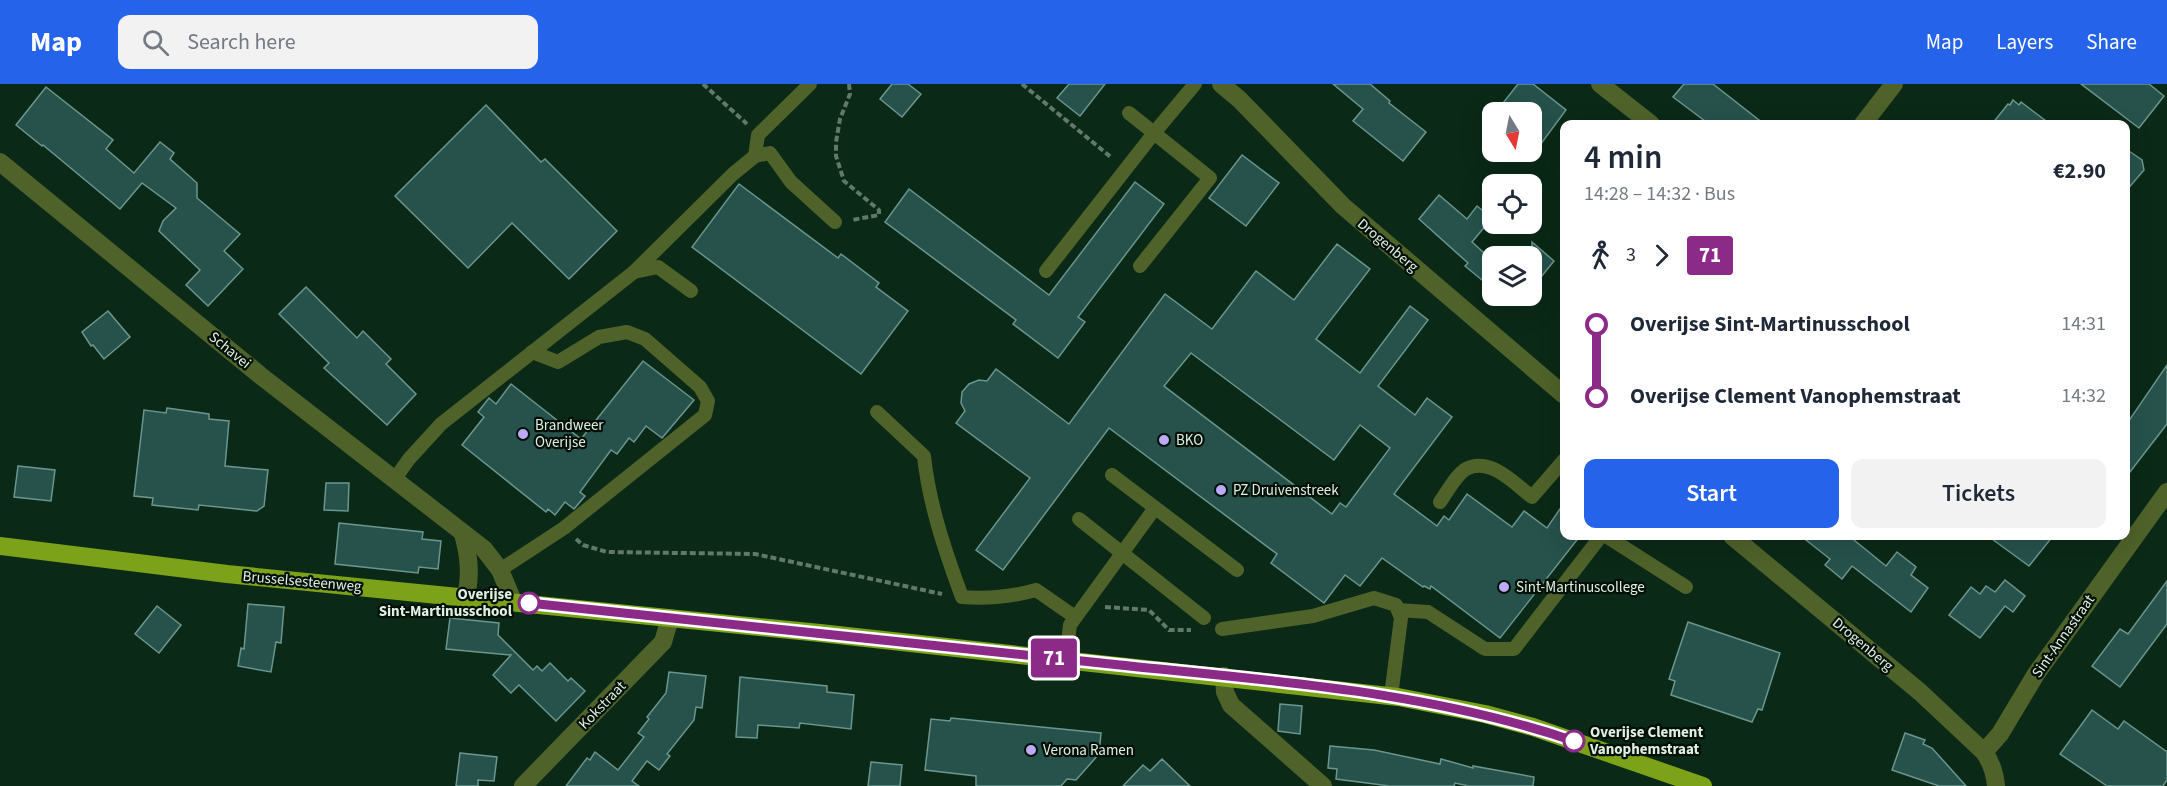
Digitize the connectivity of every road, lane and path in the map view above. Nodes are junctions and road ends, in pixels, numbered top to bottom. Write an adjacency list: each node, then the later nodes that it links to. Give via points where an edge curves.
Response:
1 (703, 84): 13 (path)
2 (810, 84): 13 (lane)
3 (849, 84): 17 (path, via 836,156 844,181 879,210 879,215)
4 (1022, 84): 16 (path)
5 (1196, 84): 12 (lane)
6 (1221, 84): 23 (street, Drogenberg, via 1343,206)
7 (1600, 84): 10 (street)
8 (1894, 84): 11 (street)
9 (1130, 113): 12 (lane)
10 (1646, 120)
11 (1866, 120)
12 (1154, 133): 16 (lane); 18 (lane, via 1210,178)
13 (758, 135): 14 (lane)
14 (755, 156): 17 (lane, via 770,153 791,182); 20 (lane)
15 (0, 162): 27 (street, Schavei)
16 (1125, 169): 19 (lane)
17 (835, 222)
18 (1140, 266)
19 (1046, 271)
20 (634, 272): 21 (lane, via 658,267); 22 (lane)
21 (691, 291)
22 (532, 352): 27 (lane, via 441,424); 32 (lane, via 558,362 599,337 627,332 645,339 700,387 708,400 705,415)
23 (1560, 392)
24 (877, 412): 43 (lane, via 924,456 945,552)
25 (1560, 465): 29 (lane, via 1532,497 1495,470 1482,466 1466,469)
26 (1112, 475): 30 (lane)
27 (394, 480): 33 (street, Schavei)
28 (2167, 492): 53 (street, Sint-Annastraat)
29 (1440, 502)
30 (1155, 508): 38 (lane); 40 (lane)
31 (1080, 519): 38 (lane)
32 (564, 528): 39 (lane); 43 (path, via 583,544 607,552 755,554)
33 (463, 534): 39 (street, Schavei, via 484,549); 42 (street, via 470,557)
34 (1598, 540): 45 (lane, via 1514,649 1485,649 1428,612)
35 (1612, 540): 41 (lane)
36 (1742, 540): 53 (street, Drogenberg, via 1920,692)
37 (0, 546): 42 (main road, Brusselsesteenweg, via 227,574)
38 (1122, 554): 46 (lane); 48 (lane)
39 (500, 570): 44 (street, Schavei)
40 (1237, 570)
41 (1686, 587)
42 (466, 596): 44 (main road, Brusselsesteenweg)
43 (962, 597): 46 (lane, via 987,599 1036,590)
44 (513, 601): 47 (main road, Brusselsesteenweg)
45 (1398, 610): 49 (lane, via 1396,605 1374,598 1313,616); 52 (lane, via 1401,618)
46 (1079, 612): 49 (path, via 1149,610 1168,630 1203,630 1208,626); 50 (lane, via 1070,625)
47 (670, 618): 50 (main road, Brusselsesteenweg); 54 (street, Kokstraat, via 663,642)
48 (1204, 618)
49 (1222, 629)
50 (1066, 659): 51 (main road, Brusselsesteenweg)
51 (1224, 676): 52 (main road, Brusselsesteenweg); 55 (street, via 1231,705)
52 (1391, 696): 56 (main road, Brusselsesteenweg, via 1533,727)
53 (1984, 752): 57 (street)
54 (524, 786)
55 (1323, 786)
56 (1703, 786)
57 (1996, 786)

